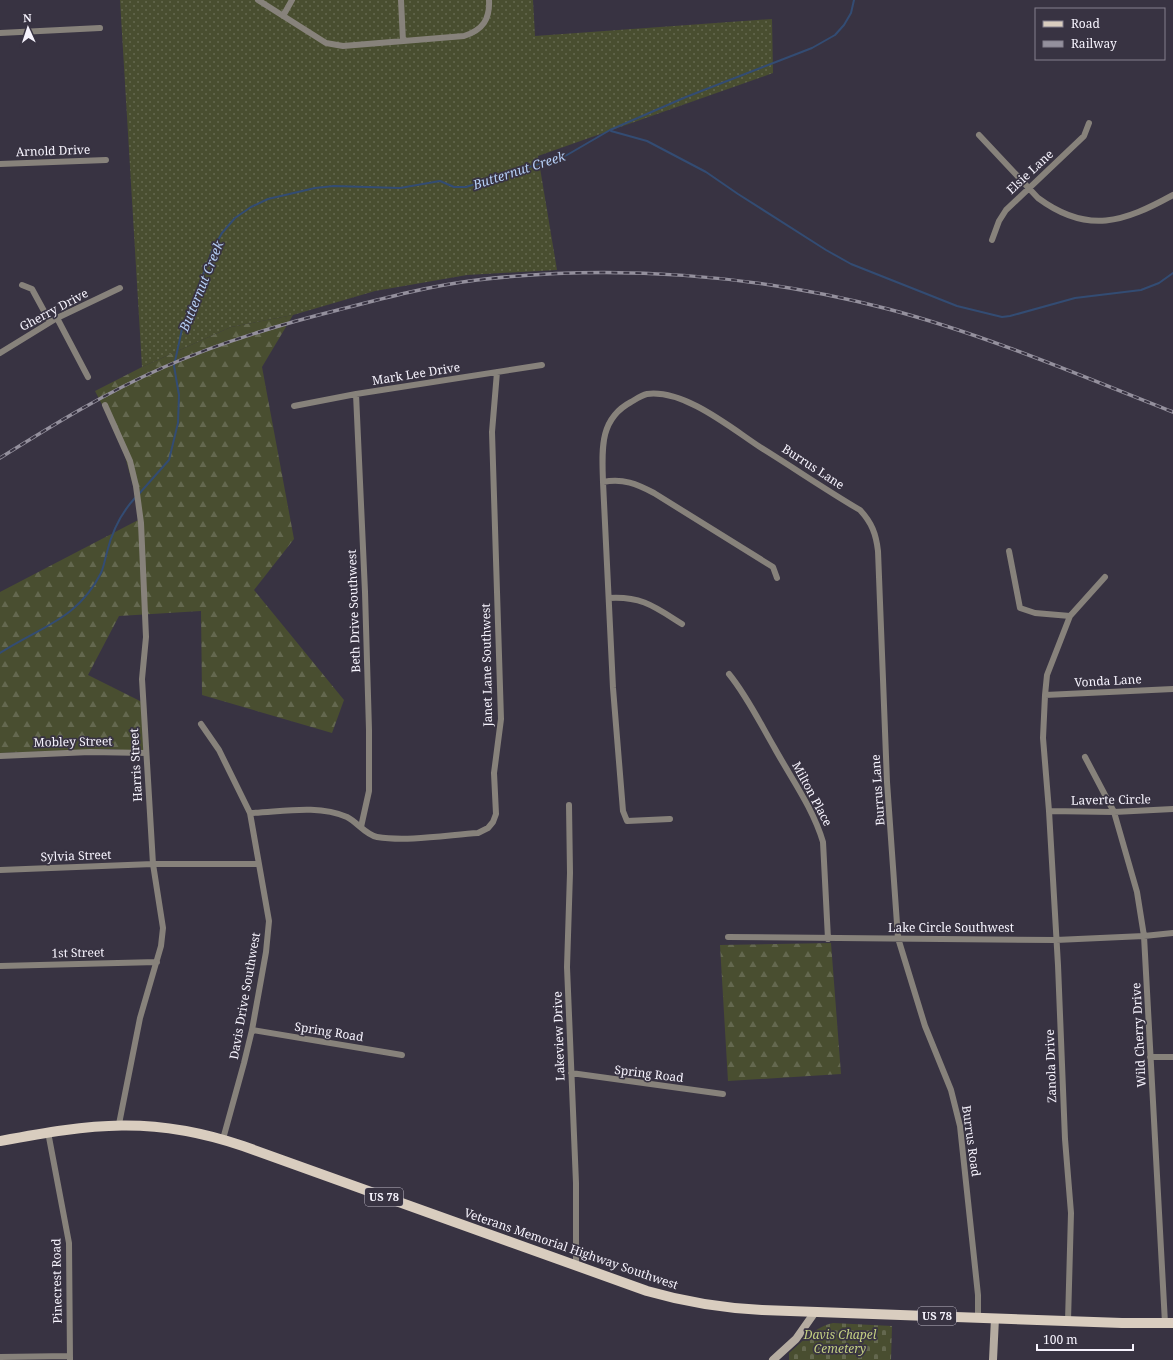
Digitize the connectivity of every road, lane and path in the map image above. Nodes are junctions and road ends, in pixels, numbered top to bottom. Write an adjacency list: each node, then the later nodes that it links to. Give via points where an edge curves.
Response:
1 (258, 0): 5 (street)
2 (292, 0): 5 (street)
3 (401, 0): 8 (street)
4 (489, 0): 8 (street, via 486,20 478,31 472,34)
5 (283, 16): 8 (street, via 332,45)
6 (100, 28): 7 (street)
7 (0, 33)
8 (403, 41)
9 (1089, 123): 13 (street, Elsie Lane, via 1084,136)
10 (979, 135): 13 (street)
11 (106, 160): 12 (street, Arnold Drive)
12 (0, 164)
13 (1028, 188): 14 (street, via 1048,206 1063,213 1100,221 1127,217 1153,207); 15 (street, Elsie Lane, via 1002,216)
14 (1173, 195)
15 (992, 240)
16 (22, 285): 19 (street, via 32,289)
17 (120, 288): 18 (street, Gherry Drive)
18 (57, 318): 19 (street, Gherry Drive); 23 (street)
19 (50, 322): 20 (street, Gherry Drive)
20 (0, 353)
21 (542, 365): 22 (street, Mark Lee Drive)
22 (497, 372): 24 (street, Mark Lee Drive); 47 (street, Janet Lane Southwest, via 492,432 501,719 494,773 494,818 488,828 478,833 399,839 376,837)
23 (88, 377)
24 (356, 394): 26 (street, Mark Lee Drive); 47 (street, Beth Drive Southwest, via 369,730 368,791)
25 (105, 404): 38 (street, Harris Street, via 130,462 141,523 146,637 142,679)
26 (294, 406)
27 (603, 482): 30 (street, via 624,481 637,484 654,493 773,567); 31 (street, Burrus Lane); 54 (street, Burrus Lane, via 604,433 612,418 625,405 646,394 658,394 676,397 710,415 860,510 870,521 876,534 878,551 887,782)
28 (1009, 551): 32 (street, via 1020,608 1036,613)
29 (1105, 577): 32 (street)
30 (777, 578)
31 (609, 598): 33 (street, via 625,597 645,601); 46 (street, Burrus Lane, via 623,811 627,821)
32 (1070, 616): 36 (street, Zanola Drive, via 1047,676)
33 (682, 624)
34 (729, 674): 55 (street, Milton Place, via 750,706 820,831 823,842)
35 (1173, 689): 36 (street, Vonda Lane)
36 (1045, 695): 43 (street, Zanola Drive, via 1043,738)
37 (201, 724): 45 (street, Davis Drive Southwest, via 219,750)
38 (146, 753): 39 (street, Mobley Street, via 90,752); 48 (street, Harris Street)
39 (0, 756)
40 (1085, 757): 44 (street, Wild Cherry Drive)
41 (569, 805): 64 (street, Lakeview Drive, via 567,967)
42 (1173, 808): 44 (street, Laverte Circle)
43 (1050, 811): 44 (street, Laverte Circle); 56 (street, Zanola Drive)
44 (1114, 812): 52 (street, Wild Cherry Drive, via 1137,892)
45 (250, 813): 47 (street, Janet Lane Southwest, via 310,810 330,812 347,818); 49 (street, Davis Drive Southwest)
46 (670, 819)
47 (361, 827)
48 (153, 864): 49 (street, Sylvia Street); 50 (street, Sylvia Street); 58 (street, Harris Street, via 163,928)
49 (259, 864): 60 (street, Davis Drive Southwest, via 269,921)
50 (0, 870)
51 (1173, 933): 52 (street, Lake Circle Southwest)
52 (1144, 936): 56 (street, Lake Circle Southwest); 62 (street, Wild Cherry Drive)
53 (728, 937): 55 (street, Lake Circle Southwest)
54 (898, 938): 55 (street, Lake Circle Southwest); 56 (street, Lake Circle Southwest); 57 (street, Burrus Lane)
55 (828, 939)
56 (1056, 940): 74 (street, Zanola Drive, via 1071,1213)
57 (902, 952): 72 (street, Burrus Road, via 927,1032 951,1090 960,1126 979,1303)
58 (157, 962): 59 (street, 1st Street); 66 (street, Harris Street, via 144,1001)
59 (0, 966)
60 (252, 1030): 61 (street, Spring Road); 68 (street, Davis Drive Southwest)
61 (402, 1055)
62 (1150, 1057): 63 (street); 75 (street, Wild Cherry Drive)
63 (1173, 1057)
64 (571, 1073): 65 (street, Spring Road); 70 (street, Lakeview Drive, via 576,1183)
65 (723, 1094)
66 (119, 1124): 67 (main road, Veterans Memorial Highway Southwest / US 78); 68 (main road, Veterans Memorial Highway Southwest / US 78, via 167,1127)
67 (48, 1132): 69 (main road, Veterans Memorial Highway Southwest / US 78); 77 (street, Pinecrest Road, via 69,1243)
68 (223, 1139): 70 (main road, Veterans Memorial Highway Southwest / US 78)
69 (0, 1141)
70 (576, 1266): 71 (main road, Veterans Memorial Highway Southwest / US 78, via 679,1300 742,1309)
71 (815, 1312): 72 (main road, Veterans Memorial Highway Southwest / US 78); 78 (street, via 796,1339)
72 (978, 1318): 73 (main road, Veterans Memorial Highway Southwest / US 78)
73 (994, 1318): 74 (main road, Veterans Memorial Highway Southwest / US 78); 79 (street)
74 (1068, 1321): 75 (main road, Veterans Memorial Highway Southwest / US 78)
75 (1169, 1323)
76 (0, 1357): 77 (street)
77 (70, 1358)
78 (773, 1360)
79 (993, 1360)

